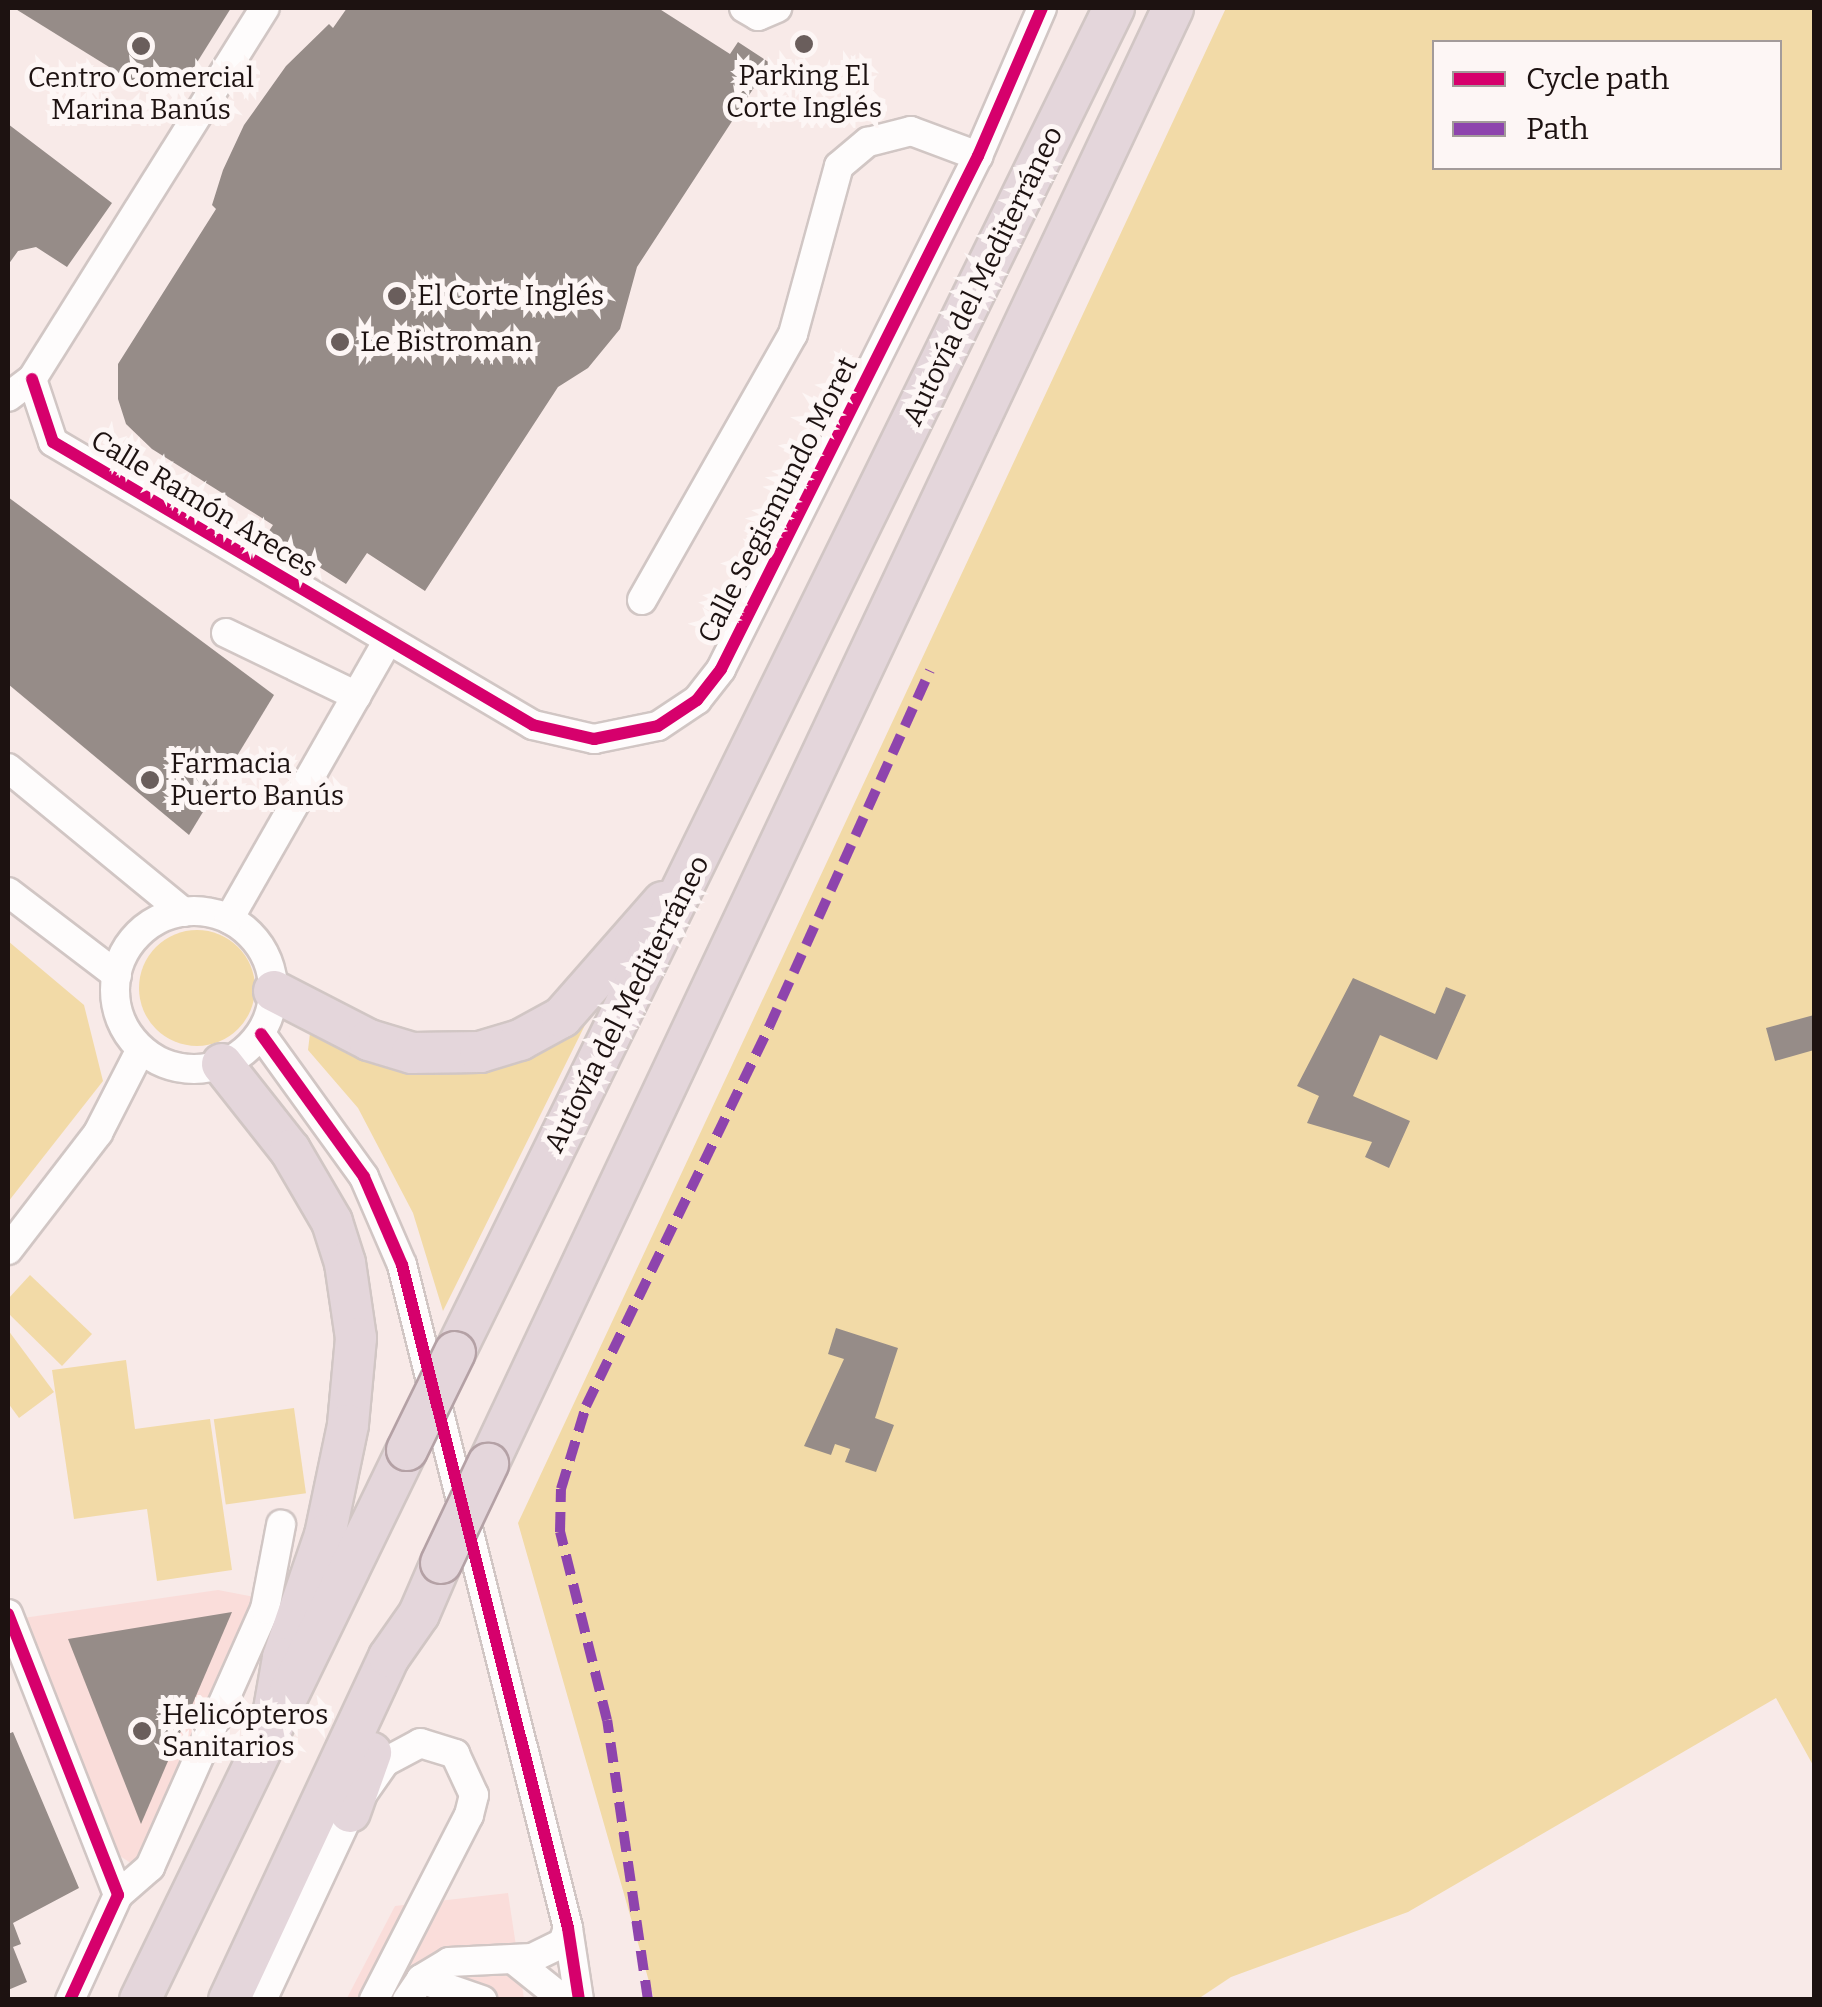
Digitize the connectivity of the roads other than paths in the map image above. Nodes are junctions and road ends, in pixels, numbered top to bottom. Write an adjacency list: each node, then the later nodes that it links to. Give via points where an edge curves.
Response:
1 (265, 8): 8 (street)
2 (744, 8): 3 (street, via 764,16)
3 (777, 8)
4 (1042, 8): 7 (street, Calle Segismundo Moret)
5 (1114, 8): 15 (highway, Autovía del Mediterráneo)
6 (1173, 8): 27 (highway, Autovía del Mediterráneo, bridge)
7 (978, 156): 10 (street, via 911,131 868,142 838,166 793,334); 12 (street, Calle Segismundo Moret, via 729,653 697,700 658,726 627,735 566,735 533,725)
8 (32, 379): 9 (street); 12 (street, Calle Ramón Areces, via 53,442)
9 (8, 398)
10 (642, 600)
11 (226, 633): 13 (street)
12 (387, 642): 13 (street)
13 (357, 696): 18 (street)
14 (8, 768): 17 (street)
15 (689, 880): 20 (highway, via 642,919 562,1017 480,1052 412,1052 369,1040); 28 (highway, Autovía del Mediterráneo, bridge, via 406,1450 304,1672)
16 (8, 892): 19 (street)
17 (184, 912): 18 (street); 19 (street, via 144,930)
18 (230, 919): 20 (street, via 269,962)
19 (116, 974): 22 (street, via 119,1015)
20 (274, 991): 21 (street)
21 (261, 1034): 23 (street); 31 (street, via 364,1177 402,1266)
22 (141, 1049): 23 (street, via 192,1069); 24 (street, via 98,1133)
23 (222, 1064): 28 (highway, via 290,1150 332,1222 356,1338 348,1425 325,1534 284,1658)
24 (8, 1250)
25 (281, 1526): 30 (street, via 265,1609 150,1867)
26 (8, 1614): 30 (street)
27 (419, 1614): 29 (highway, via 410,1665); 36 (highway, Autovía del Mediterráneo, via 390,1657)
28 (272, 1721): 35 (highway, Autovía del Mediterráneo)
29 (350, 1812): 37 (street); 38 (street, via 384,1762 420,1743 454,1754 474,1795 470,1815)
30 (118, 1895): 34 (street)
31 (568, 1928): 32 (street, via 555,1950); 41 (street)
32 (514, 1960): 33 (street, via 472,1956); 40 (street)
33 (413, 1989): 39 (street)
34 (70, 2000)
35 (140, 2000)
36 (229, 2000)
37 (262, 2000)
38 (374, 2000)
39 (482, 2000)
40 (564, 2000)
41 (580, 2000)

